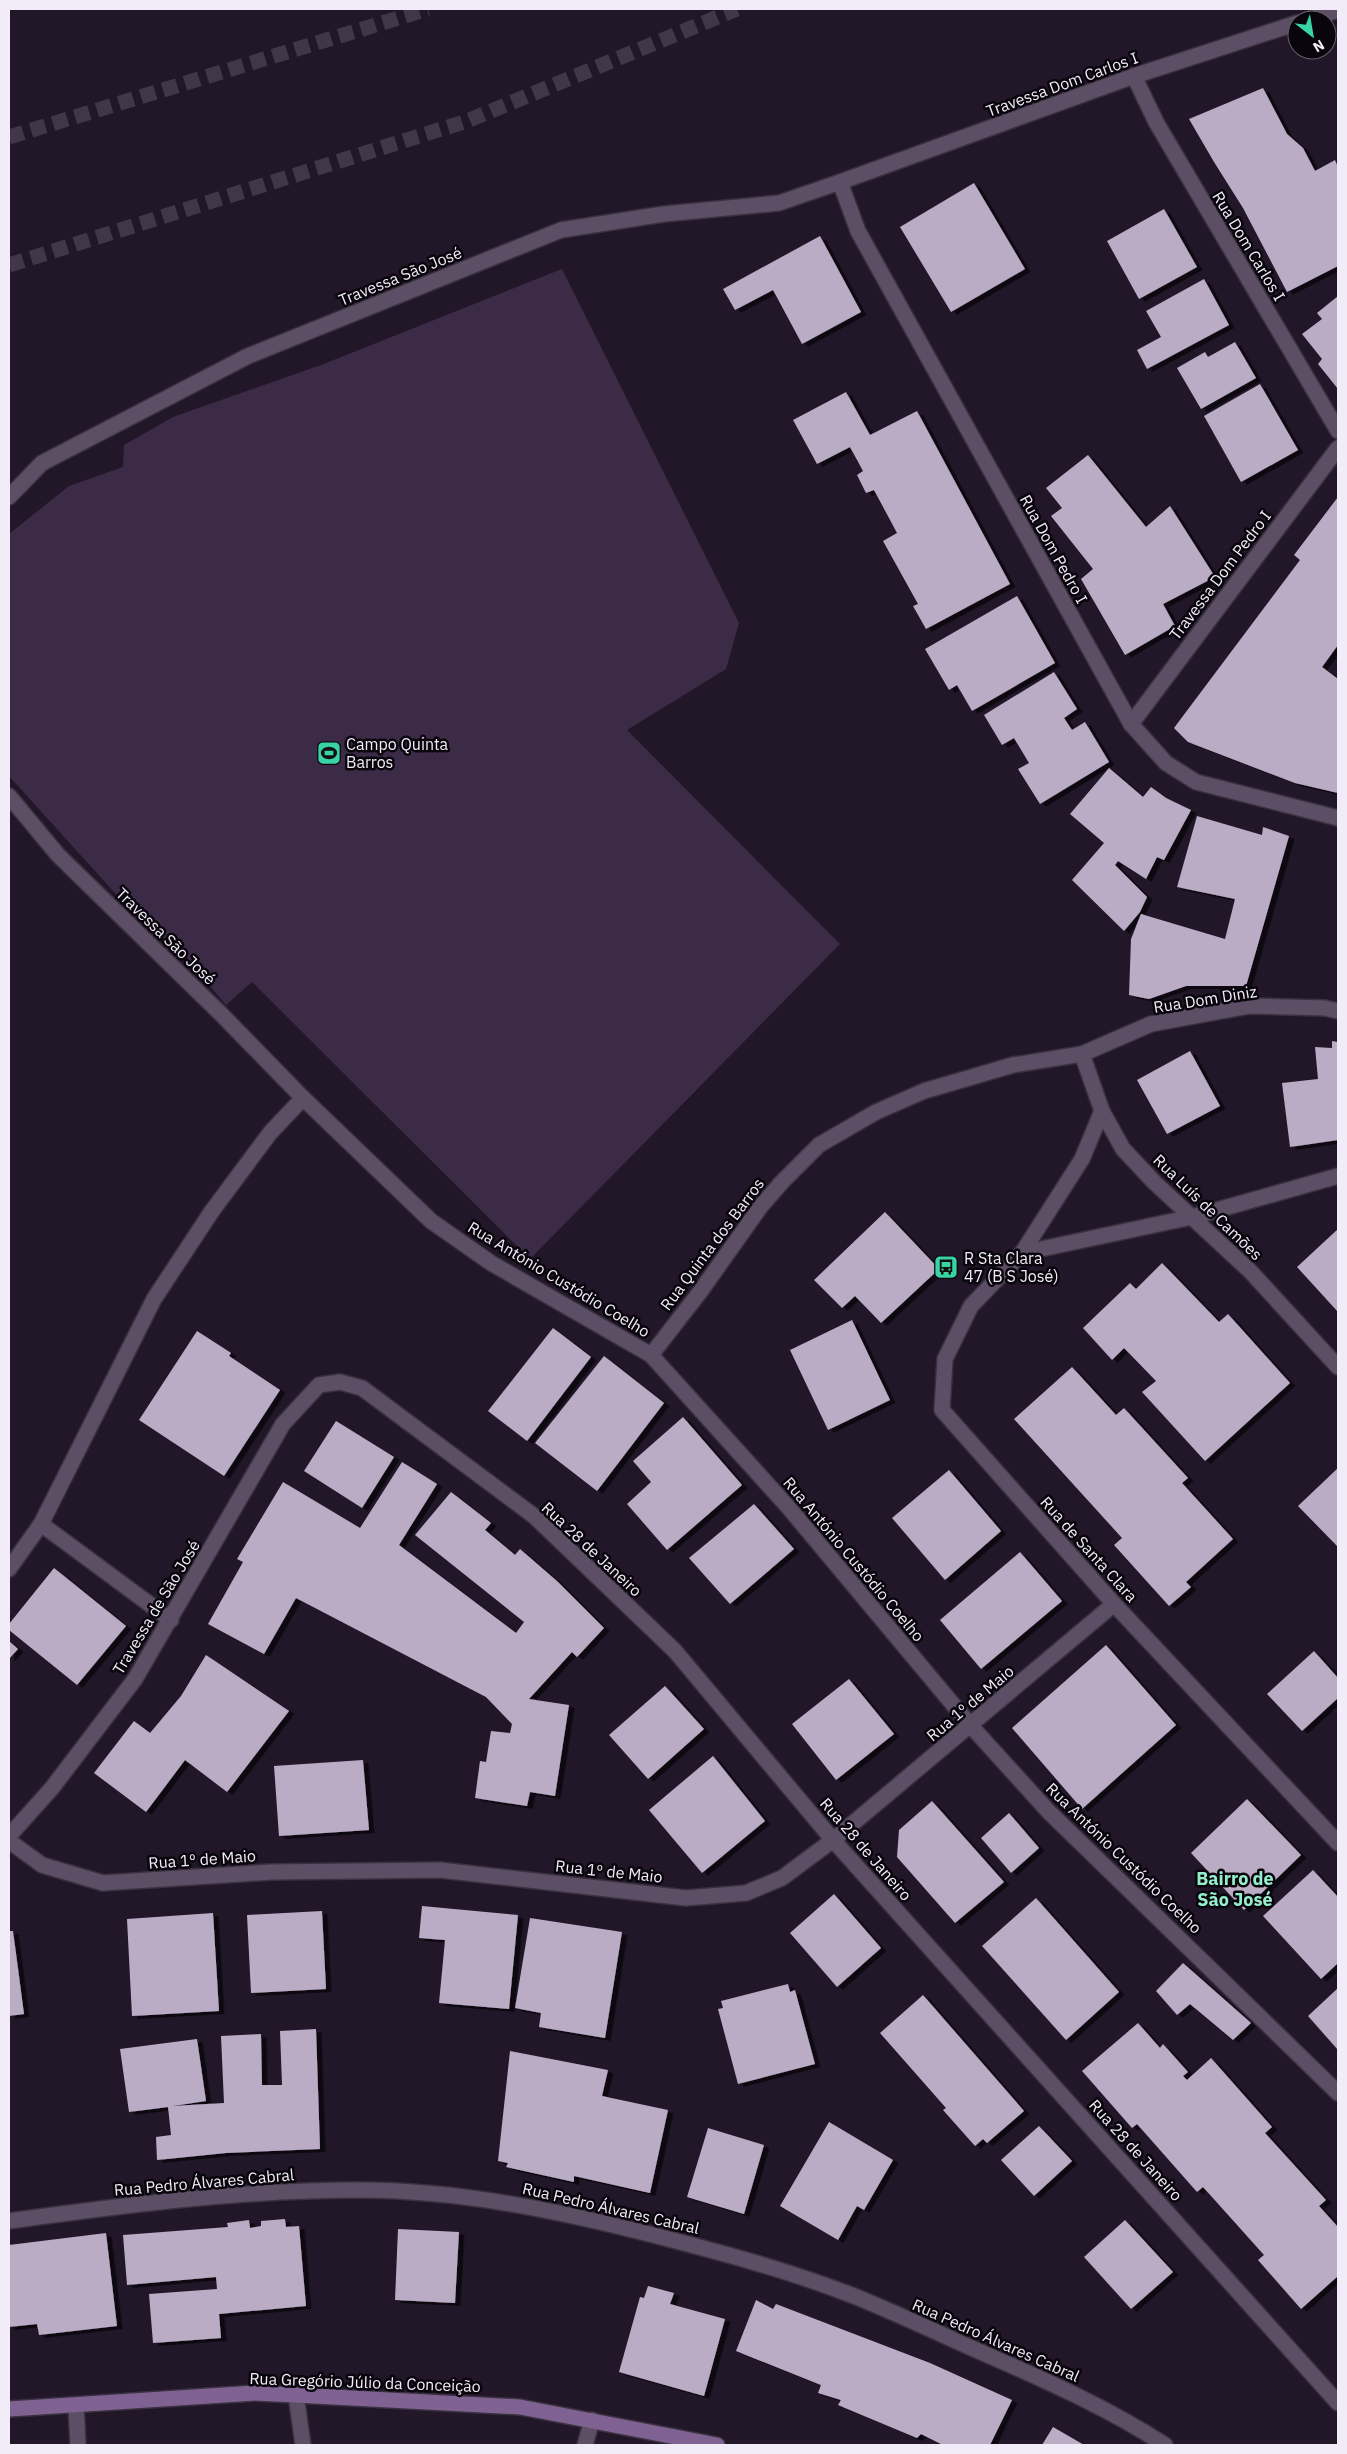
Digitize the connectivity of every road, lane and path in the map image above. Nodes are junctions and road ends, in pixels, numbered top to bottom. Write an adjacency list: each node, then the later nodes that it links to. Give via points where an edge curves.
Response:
1 (1287, 26): 2 (street, Travessa Dom Carlos I)
2 (1134, 76): 3 (street, Travessa Dom Carlos I); 4 (street, Rua Dom Carlos I, via 1156,122)
3 (840, 182): 6 (street, Travessa São José, via 779,203 664,214 561,230 248,356 42,463); 7 (street, Rua Dom Pedro I, via 858,231)
4 (1338, 431)
5 (1338, 448): 7 (street, Travessa Dom Pedro I)
6 (9, 497)
7 (1132, 724): 9 (street, Rua Dom Pedro I, via 1166,763 1196,782)
8 (9, 796): 12 (street, Travessa São José, via 58,856)
9 (1338, 818)
10 (1338, 1011): 11 (street, Rua Dom Diniz, via 1249,1006 1151,1024)
11 (1082, 1054): 13 (street, Rua Luís de Camões); 17 (street, Rua Quinta dos Barros, via 1013,1065 924,1091 876,1112 819,1145 761,1206)
12 (303, 1098): 17 (street, Rua António Custódio Coelho, via 431,1221 491,1263); 20 (street, via 270,1133 212,1211 154,1299)
13 (1102, 1111): 15 (street, Rua Luís de Camões, via 1123,1149); 16 (street, Rua de Santa Clara, via 1082,1160)
14 (1338, 1176): 15 (street)
15 (1192, 1218): 16 (street); 18 (street, Rua Luís de Camões, via 1250,1271)
16 (1022, 1253): 22 (street, Rua de Santa Clara, via 971,1306 945,1359 942,1410)
17 (652, 1355): 24 (street, Rua António Custódio Coelho, via 788,1508)
18 (1338, 1368)
19 (319, 1385): 23 (street, Travessa de São José, via 283,1424); 26 (street, Rua 28 de Janeiro, via 340,1382 362,1388 534,1516 675,1651)
20 (41, 1524): 21 (street); 23 (street)
21 (9, 1569)
22 (1114, 1604): 24 (street, Rua 1º de Maio); 28 (street, Rua de Santa Clara)
23 (171, 1620): 25 (street, Travessa de São José, via 135,1679 52,1788)
24 (971, 1726): 26 (street, Rua 1º de Maio); 29 (street, Rua António Custódio Coelho, via 1049,1812)
25 (9, 1836)
26 (834, 1840): 27 (street, Rua 1º de Maio, via 782,1878 746,1893 686,1898 440,1870 271,1872 104,1883 42,1865); 32 (street, Rua 28 de Janeiro)
27 (9, 1841)
28 (1338, 1843)
29 (1338, 2093)
30 (9, 2221): 40 (street, Rua Pedro Álvares Cabral, via 112,2206 247,2193 360,2190 500,2200 740,2257 854,2296 1051,2382)
31 (296, 2395): 33 (street, Rua Gregório Júlio da Conceição, via 255,2394); 35 (street, Rua Gregório Júlio da Conceição, via 520,2407); 37 (street)
32 (1338, 2403)
33 (76, 2405): 34 (street, Rua Gregório Júlio da Conceição); 36 (street)
34 (9, 2409)
35 (592, 2420): 38 (street); 39 (street, Rua Gregório Júlio da Conceição)
36 (78, 2445)
37 (303, 2445)
38 (585, 2445)
39 (717, 2445)
40 (1165, 2445)

